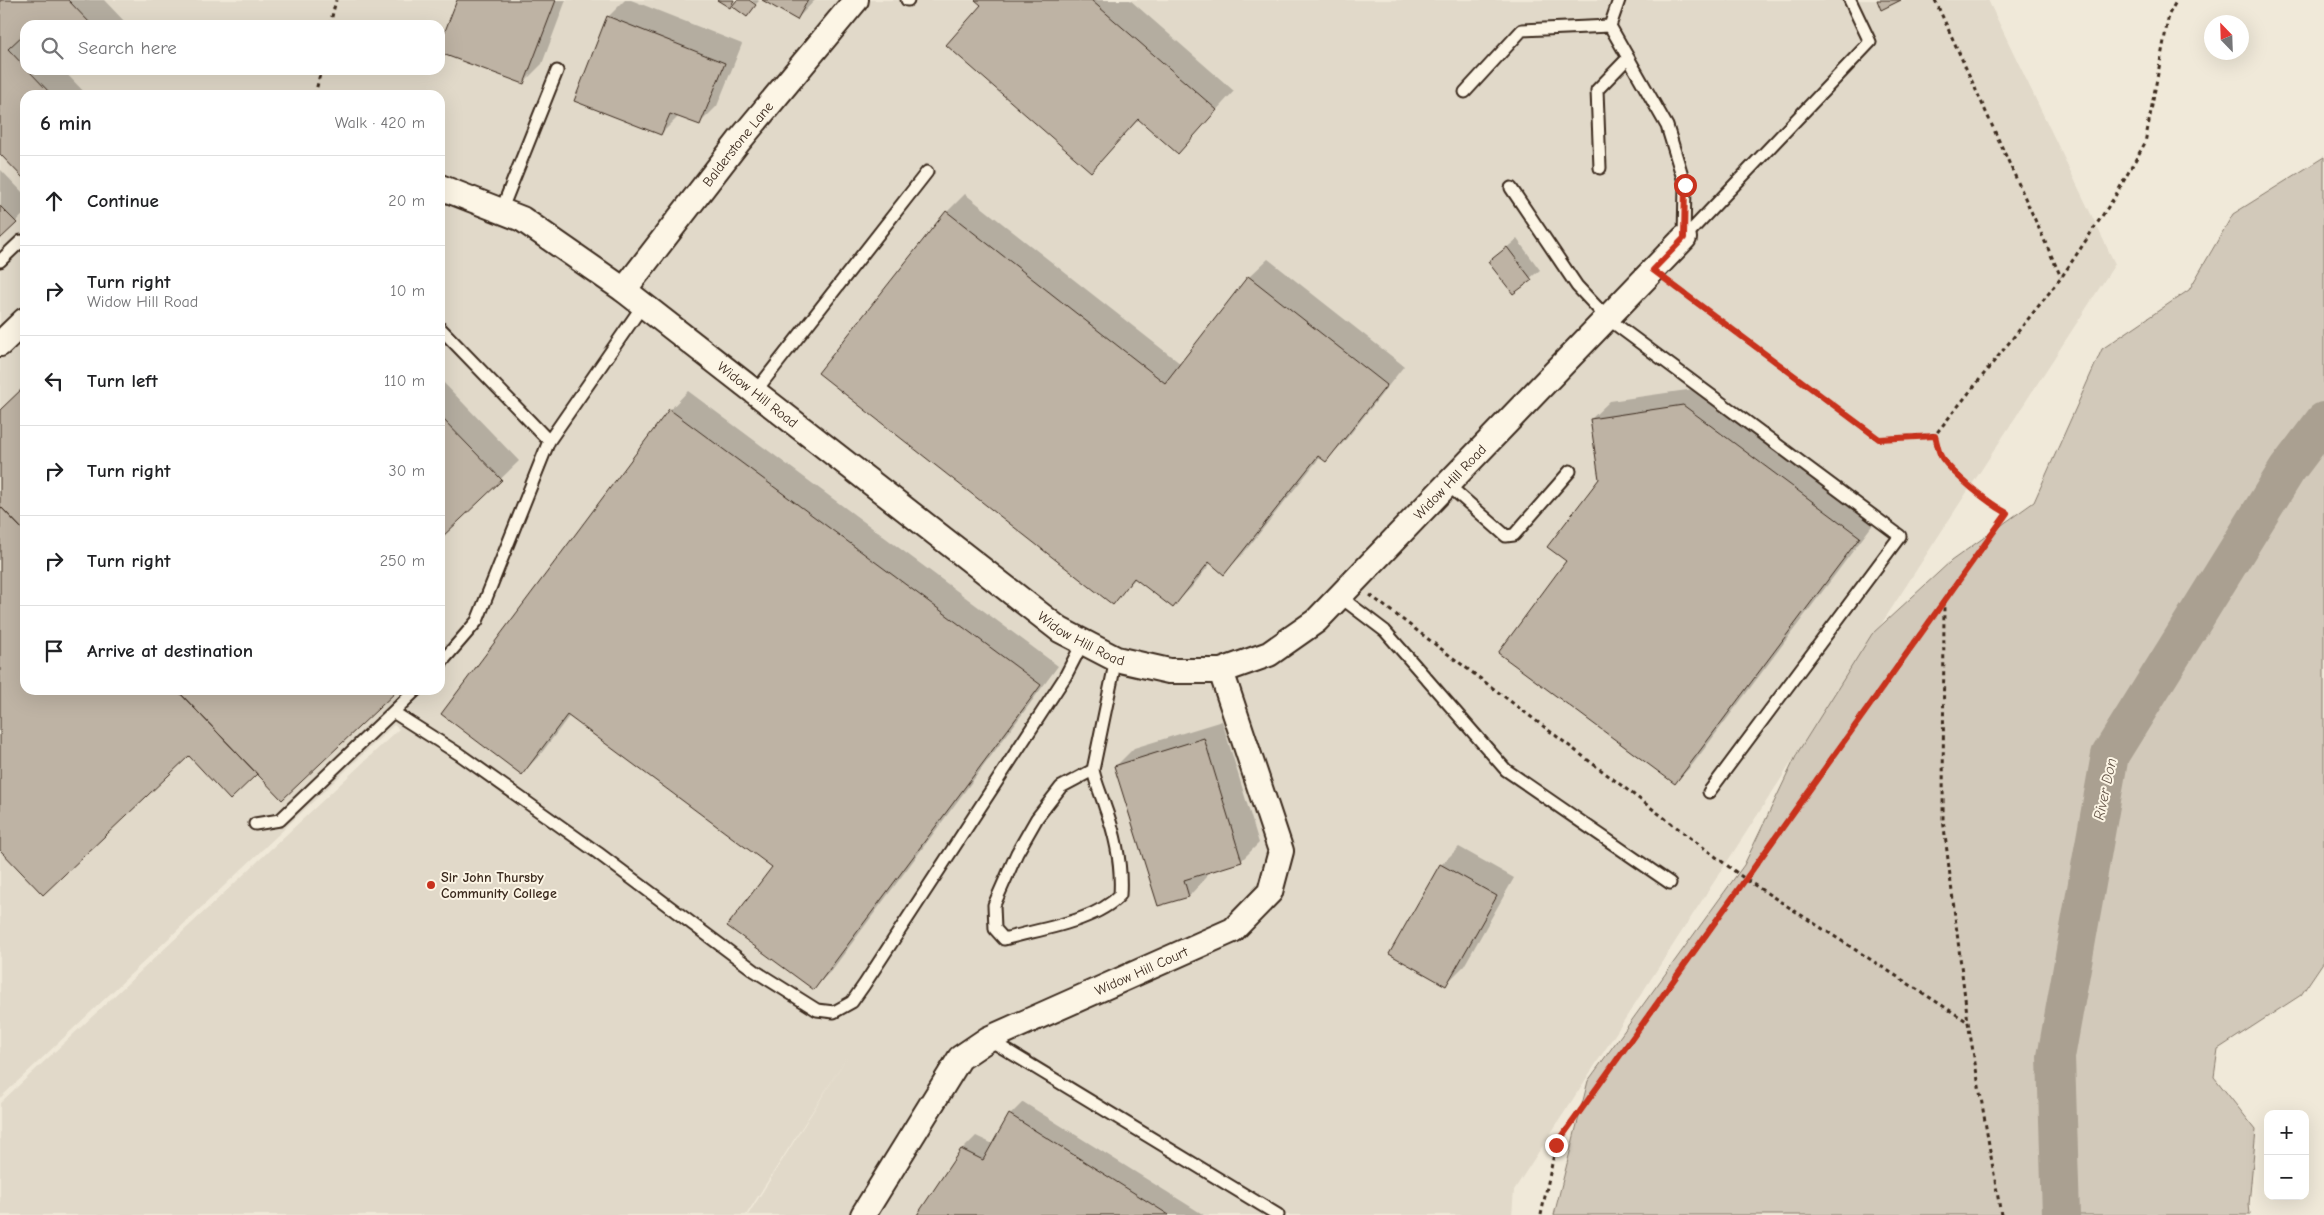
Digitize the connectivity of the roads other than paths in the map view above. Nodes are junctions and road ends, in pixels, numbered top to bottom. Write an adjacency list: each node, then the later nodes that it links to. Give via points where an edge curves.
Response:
1 (856, 0): 16 (street, Balderstone Lane, via 738,141)
2 (1619, 0): 4 (lane)
3 (1850, 0): 13 (lane, via 1870,42)
4 (1610, 26): 5 (lane); 7 (lane, via 1522,30)
5 (1628, 58): 8 (lane, via 1597,90); 13 (lane, via 1668,126 1685,185)
6 (557, 71): 12 (lane)
7 (1465, 92)
8 (1600, 168)
9 (927, 172): 22 (lane)
10 (1511, 188): 18 (lane, via 1577,286)
11 (445, 189): 12 (street, Widow Hill Road)
12 (501, 211): 16 (street, Widow Hill Road, via 522,219)
13 (1684, 238): 18 (street, Widow Hill Road)
14 (20, 242): 15 (lane)
15 (0, 261)
16 (624, 290): 17 (street, Widow Hill Road)
17 (643, 305): 22 (street, Widow Hill Road); 23 (lane)
18 (1607, 318): 25 (street, Widow Hill Road); 34 (lane, via 1900,536)
19 (20, 325): 21 (street)
20 (445, 333): 23 (lane)
21 (0, 344)
22 (755, 392): 27 (street, Widow Hill Road, via 1060,630)
23 (549, 441): 28 (lane, via 477,621)
24 (1570, 471): 25 (lane, via 1514,534 1506,536)
25 (1448, 484): 26 (street, Widow Hill Road)
26 (1346, 589): 30 (street, Widow Hill Road, via 1316,621 1268,654); 36 (lane, via 1506,770)
27 (1083, 642): 29 (street, Widow Hill Road); 32 (lane, via 1065,677 864,985 852,1002 834,1012 817,1010 755,971 459,754)
28 (445, 658)
29 (1116, 659): 30 (street, Widow Hill Road, via 1169,672); 33 (lane)
30 (1221, 671): 37 (street, Widow Hill Court, via 1281,851 1270,892 1233,930)
31 (411, 695): 32 (lane)
32 (393, 712): 35 (lane, via 280,820)
33 (1093, 770): 33 (lane, via 1119,851 1120,895 1111,905 1087,916 1004,939 995,930 994,906 1017,853 1037,818 1061,787)
34 (1709, 792)
35 (255, 824)
36 (1670, 883)
37 (988, 1040): 38 (street, Widow Hill Court, via 960,1058); 39 (lane)
38 (863, 1215)
39 (1278, 1215)

